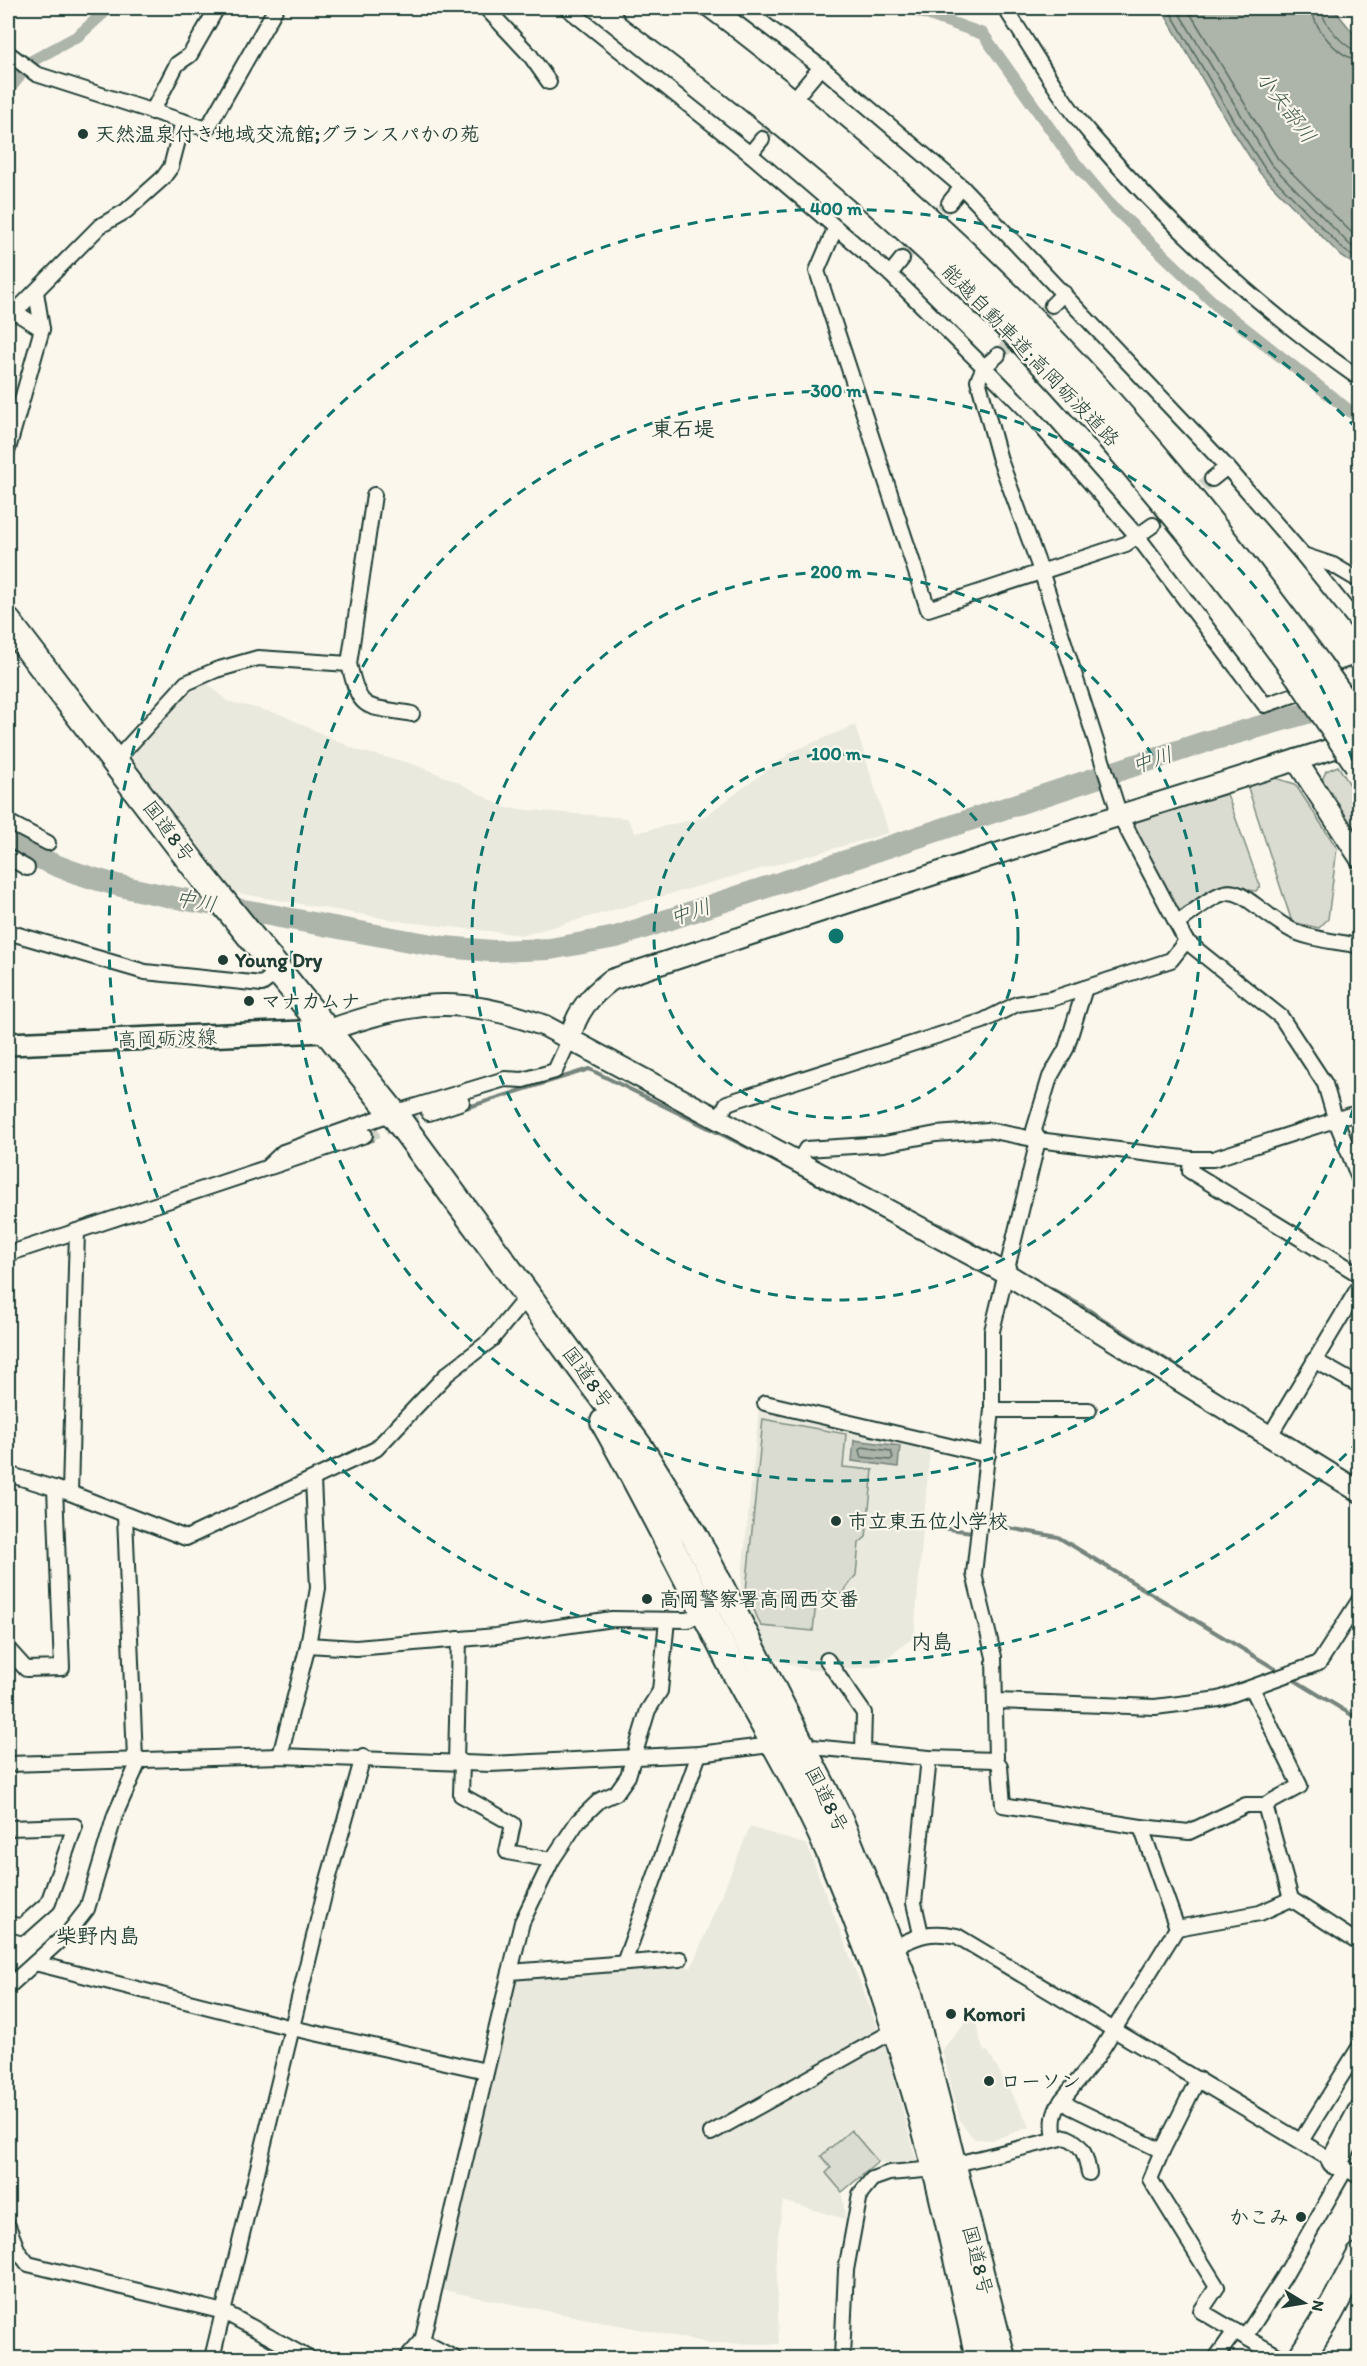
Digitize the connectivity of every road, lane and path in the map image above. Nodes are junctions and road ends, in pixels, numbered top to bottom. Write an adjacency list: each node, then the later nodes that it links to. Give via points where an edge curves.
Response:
1 (217, 8): 13 (street, via 190,55 177,64)
2 (486, 8): 11 (street)
3 (635, 8): 42 (highway, 能越自動車道;高岡砺波道路, via 774,115 860,188 1006,324)
4 (670, 8): 42 (highway, 能越自動車道;高岡砺波道路, via 783,94 947,236 1022,310 1246,557)
5 (743, 8): 10 (street)
6 (1005, 8): 29 (street, via 1091,135 1173,222)
7 (273, 9): 14 (street, via 207,129)
8 (572, 9): 16 (street)
9 (8, 53): 13 (street, via 36,74)
10 (821, 67): 12 (street); 17 (street)
11 (549, 81)
12 (800, 92)
13 (152, 112): 14 (street)
14 (183, 121): 22 (street, via 171,167 163,178 126,211 100,226)
15 (762, 139): 16 (street)
16 (750, 154): 19 (street)
17 (962, 187): 18 (street); 23 (street)
18 (949, 203)
19 (835, 229): 21 (street); 37 (street, via 817,271 928,609)
20 (902, 260): 21 (street)
21 (890, 274): 28 (street)
22 (36, 292): 25 (street); 26 (street)
23 (1064, 293): 24 (street); 31 (street)
24 (1052, 304)
25 (11, 310): 26 (street)
26 (42, 329): 30 (street)
27 (998, 355): 28 (street)
28 (984, 368): 35 (street, via 1030,414); 37 (street, via 978,380 1000,460)
29 (1359, 379)
30 (8, 449)
31 (1227, 467): 32 (street); 36 (street)
32 (1212, 479)
33 (374, 495): 41 (street)
34 (1153, 525): 35 (street)
35 (1138, 537): 37 (street); 43 (street, via 1264,705)
36 (1304, 555): 38 (street); 40 (street)
37 (1041, 570): 50 (street)
38 (1359, 581)
39 (8, 622): 48 (highway, 国道8号)
40 (1359, 626)
41 (349, 663): 45 (street, via 358,699 367,705); 48 (street, via 258,658 216,670 186,684)
42 (1316, 668): 44 (highway); 46 (highway, 能越自動車道;高岡砺波道路, bridge); 47 (highway, 能越自動車道;高岡砺波道路, bridge)
43 (1359, 672)
44 (1359, 694)
45 (412, 714)
46 (1359, 724)
47 (1359, 759): 49 (street)
48 (116, 760): 60 (highway, 国道8号)
49 (1296, 760): 50 (street); 54 (street)
50 (1120, 816): 56 (street); 63 (street, via 610,980 590,996 578,1013)
51 (8, 822): 52 (street)
52 (48, 843)
53 (8, 856): 55 (street)
54 (1359, 858)
55 (27, 868)
56 (1177, 924): 58 (street); 59 (street, via 1215,894 1227,891 1244,895 1290,930)
57 (8, 932): 60 (street, via 144,972 262,984)
58 (1186, 940): 61 (street, via 1171,960); 70 (street, via 1281,1017 1325,1084)
59 (1359, 946)
60 (279, 971): 62 (highway, 国道8号)
61 (1085, 988): 69 (street, via 1017,1004 983,1021 727,1103); 72 (street, via 1066,1049 1050,1077 1034,1130)
62 (326, 1031): 63 (street, via 381,1012 439,1003 514,1014); 64 (main road, 高岡砺波線); 67 (highway, 国道8号)
63 (570, 1038): 65 (street, via 555,1071); 69 (street)
64 (8, 1044)
65 (523, 1080): 67 (street, via 505,1079); 68 (street)
66 (1359, 1112): 70 (street)
67 (393, 1113): 75 (street, via 283,1152); 82 (highway, 国道8号)
68 (429, 1113)
69 (719, 1118): 74 (street)
70 (1335, 1118): 73 (street, via 1213,1159); 76 (street)
71 (365, 1135): 75 (street)
72 (1038, 1140): 73 (street); 74 (street, via 988,1130 936,1134 884,1144 806,1149); 79 (street)
73 (1191, 1159): 80 (street, via 1190,1171)
74 (799, 1161): 79 (street)
75 (266, 1168): 77 (street)
76 (1359, 1181)
77 (77, 1231): 78 (street); 94 (street)
78 (8, 1254)
79 (1005, 1273): 86 (street, via 992,1331); 88 (street)
80 (1359, 1275)
81 (1359, 1285): 83 (street)
82 (528, 1295): 91 (street, via 491,1340 447,1374 376,1449); 97 (highway, 国道8号, via 650,1502); 106 (highway, 国道8号, via 640,1448 695,1537)
83 (1314, 1360): 84 (street); 88 (street)
84 (1359, 1386)
85 (765, 1403): 89 (street)
86 (992, 1410): 87 (street); 89 (street)
87 (1089, 1410)
88 (1269, 1437): 93 (street)
89 (988, 1455): 104 (street, via 974,1574 994,1657)
90 (8, 1474): 92 (street)
91 (314, 1480): 95 (street, via 186,1538); 100 (street, via 318,1588)
92 (55, 1488): 94 (street); 101 (street, via 62,1668 26,1669)
93 (1359, 1492)
94 (70, 1493): 95 (street)
95 (125, 1516): 113 (street)
96 (1359, 1599): 103 (street, via 1319,1664)
97 (703, 1611): 98 (street, via 688,1620); 105 (highway, 国道8号)
98 (667, 1620): 99 (street, via 612,1619); 111 (street, via 660,1691 648,1710)
99 (459, 1639): 100 (street, via 356,1648); 115 (street)
100 (308, 1645): 109 (street)
101 (8, 1648)
102 (827, 1660): 107 (street, via 864,1713)
103 (1252, 1688): 104 (street, via 1219,1699 1155,1707); 117 (street, via 1300,1786)
104 (996, 1701): 114 (street)
105 (773, 1743): 106 (street); 108 (street); 134 (highway, 国道8号, via 806,1799 835,1865)
106 (800, 1746): 107 (street); 126 (highway, 国道8号, via 840,1821)
107 (863, 1750): 112 (street)
108 (699, 1754): 111 (street); 129 (street)
109 (280, 1755): 110 (street); 113 (street)
110 (363, 1757): 115 (street); 132 (street)
111 (633, 1757): 115 (street); 120 (street, via 616,1793 600,1800 578,1821)
112 (928, 1758): 114 (street); 124 (street, via 914,1903)
113 (137, 1759): 116 (street); 128 (street, via 115,1815 87,1909)
114 (996, 1760): 118 (street, via 1000,1766 1003,1805)
115 (459, 1762): 120 (street, via 461,1795 513,1824 507,1852)
116 (8, 1764)
117 (1265, 1805): 118 (street, via 1246,1805 1189,1832); 121 (street)
118 (1141, 1827): 123 (street)
119 (8, 1828): 122 (street, via 75,1826 48,1903 21,1927)
120 (552, 1860): 130 (street, via 522,1922)
121 (1291, 1899): 123 (street, via 1260,1913); 125 (street)
122 (8, 1923)
123 (1177, 1928): 133 (street)
124 (921, 1934): 126 (street); 133 (street, via 957,1936)
125 (1359, 1944)
126 (892, 1948): 145 (highway, 国道8号, via 913,2008)
127 (680, 1959): 129 (street)
128 (36, 1963): 131 (street); 132 (street)
129 (624, 1964): 130 (street)
130 (510, 1972): 136 (street)
131 (8, 1987)
132 (292, 2028): 136 (street); 152 (street)
133 (1114, 2028): 137 (street); 138 (street, via 1097,2057)
134 (895, 2030): 140 (street); 145 (highway, 国道8号)
135 (1359, 2046): 142 (street)
136 (486, 2071): 154 (street)
137 (1198, 2079): 142 (street); 143 (street)
138 (1062, 2100): 141 (street, via 1052,2125); 143 (street)
139 (1359, 2114): 144 (highway)
140 (711, 2133)
141 (1055, 2138): 145 (street); 146 (street, via 1078,2142)
142 (1300, 2140): 144 (street)
143 (1162, 2151): 153 (street, via 1150,2179 1217,2287 1201,2311)
144 (1340, 2164): 147 (street); 153 (street, via 1284,2277)
145 (945, 2167): 159 (street, via 889,2173 872,2179 860,2194 846,2270); 160 (highway, 国道8号); 161 (highway, 国道8号)
146 (1089, 2173)
147 (1359, 2177)
148 (8, 2226): 149 (street)
149 (13, 2254): 152 (street, via 28,2264)
150 (1359, 2256): 164 (highway)
151 (1359, 2279): 165 (highway)
152 (224, 2312): 155 (street); 156 (street)
153 (1240, 2334): 162 (street); 163 (street)
154 (422, 2341): 157 (street); 158 (street)
155 (212, 2358)
156 (308, 2358)
157 (408, 2358)
158 (454, 2358)
159 (842, 2358)
160 (979, 2358)
161 (1002, 2358)
162 (1216, 2358)
163 (1282, 2358)
164 (1301, 2358)
165 (1319, 2358)

